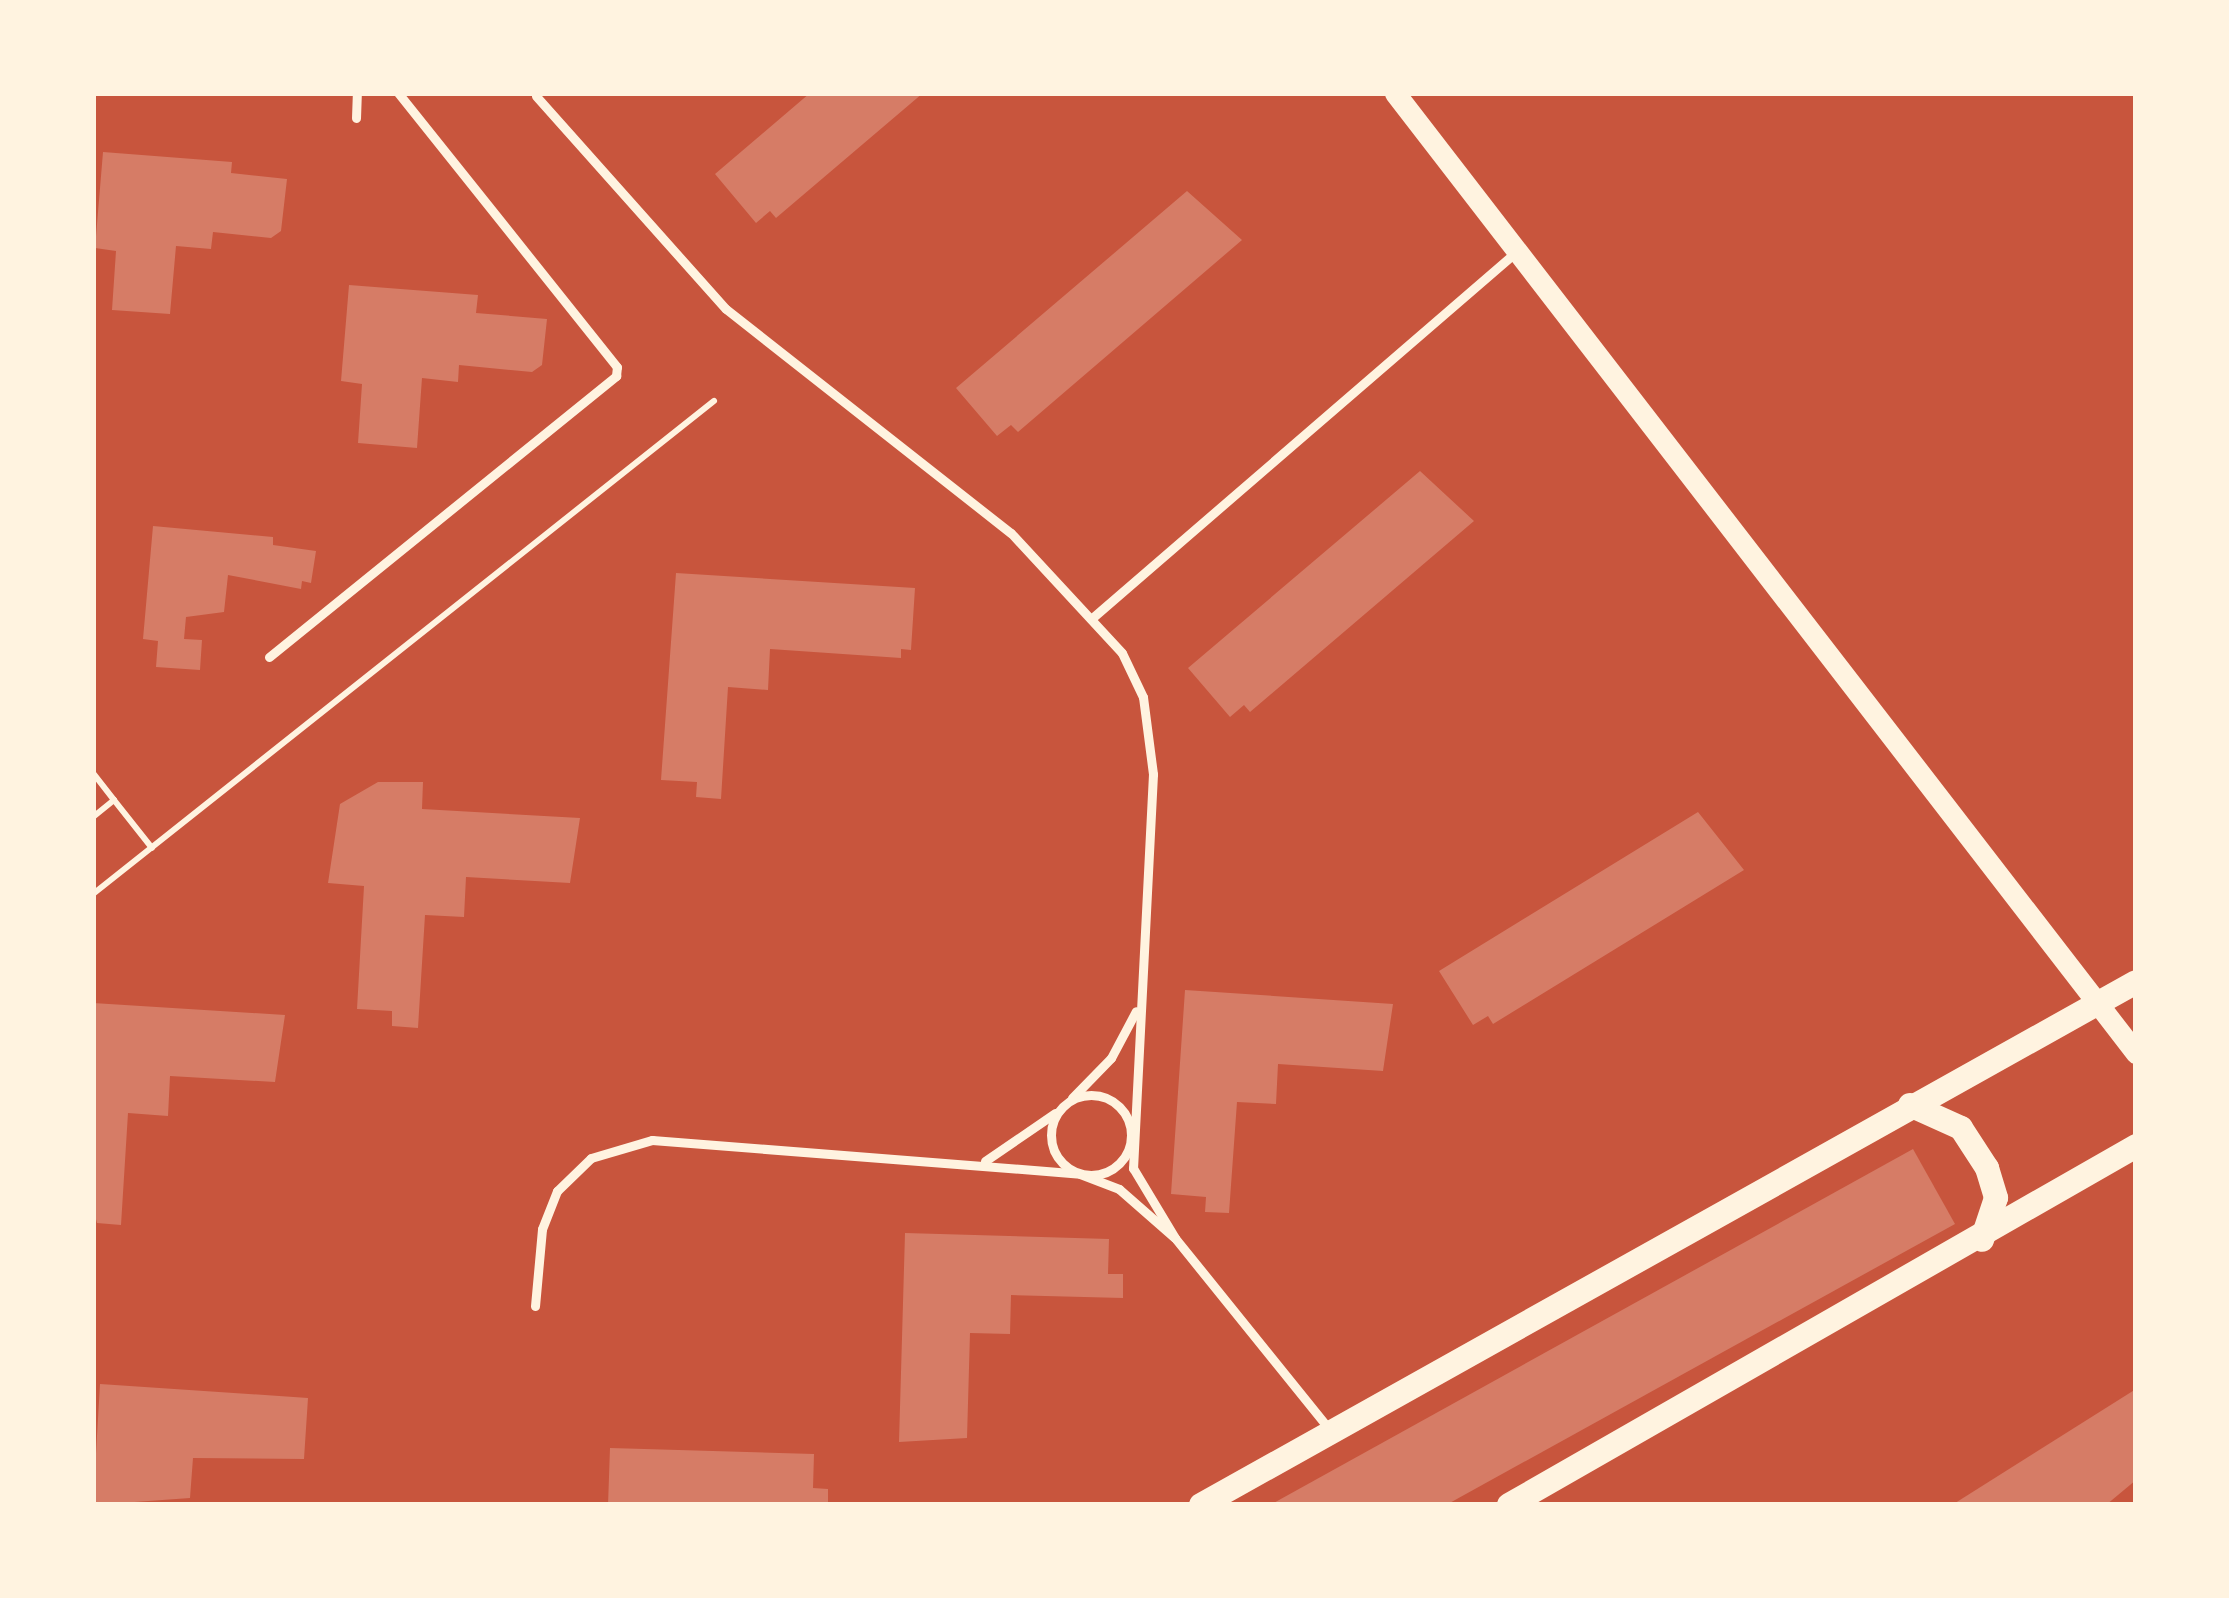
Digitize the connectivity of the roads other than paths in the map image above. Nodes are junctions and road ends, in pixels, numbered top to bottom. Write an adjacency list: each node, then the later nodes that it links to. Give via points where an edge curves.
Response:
1 (357, 93): 5 (lane)
2 (398, 93): 8 (lane, via 617,367 616,376)
3 (1395, 93): 6 (street)
4 (536, 96): 7 (lane, via 727,309 1011,533)
5 (356, 118)
6 (1517, 251): 7 (lane); 10 (street)
7 (1091, 619): 11 (lane, via 1135,675 1151,745)
8 (269, 657)
9 (2136, 982): 10 (main road)
10 (2093, 1000): 12 (street); 13 (main road)
11 (1136, 1011): 14 (lane, via 1101,1071); 15 (lane)
12 (2136, 1053)
13 (1910, 1105): 20 (main road, via 1961,1128 1987,1168 1996,1198); 22 (main road)
14 (1060, 1109): 15 (lane, via 1082,1096 1108,1099); 17 (lane); 18 (lane, via 1052,1147)
15 (1130, 1129): 18 (lane, via 1118,1165); 19 (lane, via 1133,1168)
16 (2136, 1146): 20 (main road)
17 (985, 1161): 18 (lane); 21 (lane, via 682,1140 607,1151 566,1180 550,1203)
18 (1080, 1174): 19 (lane, via 1119,1190)
19 (1175, 1238): 22 (lane)
20 (1982, 1240): 24 (main road)
21 (535, 1306)
22 (1331, 1430): 23 (main road)
23 (1202, 1505)
24 (1509, 1505)

